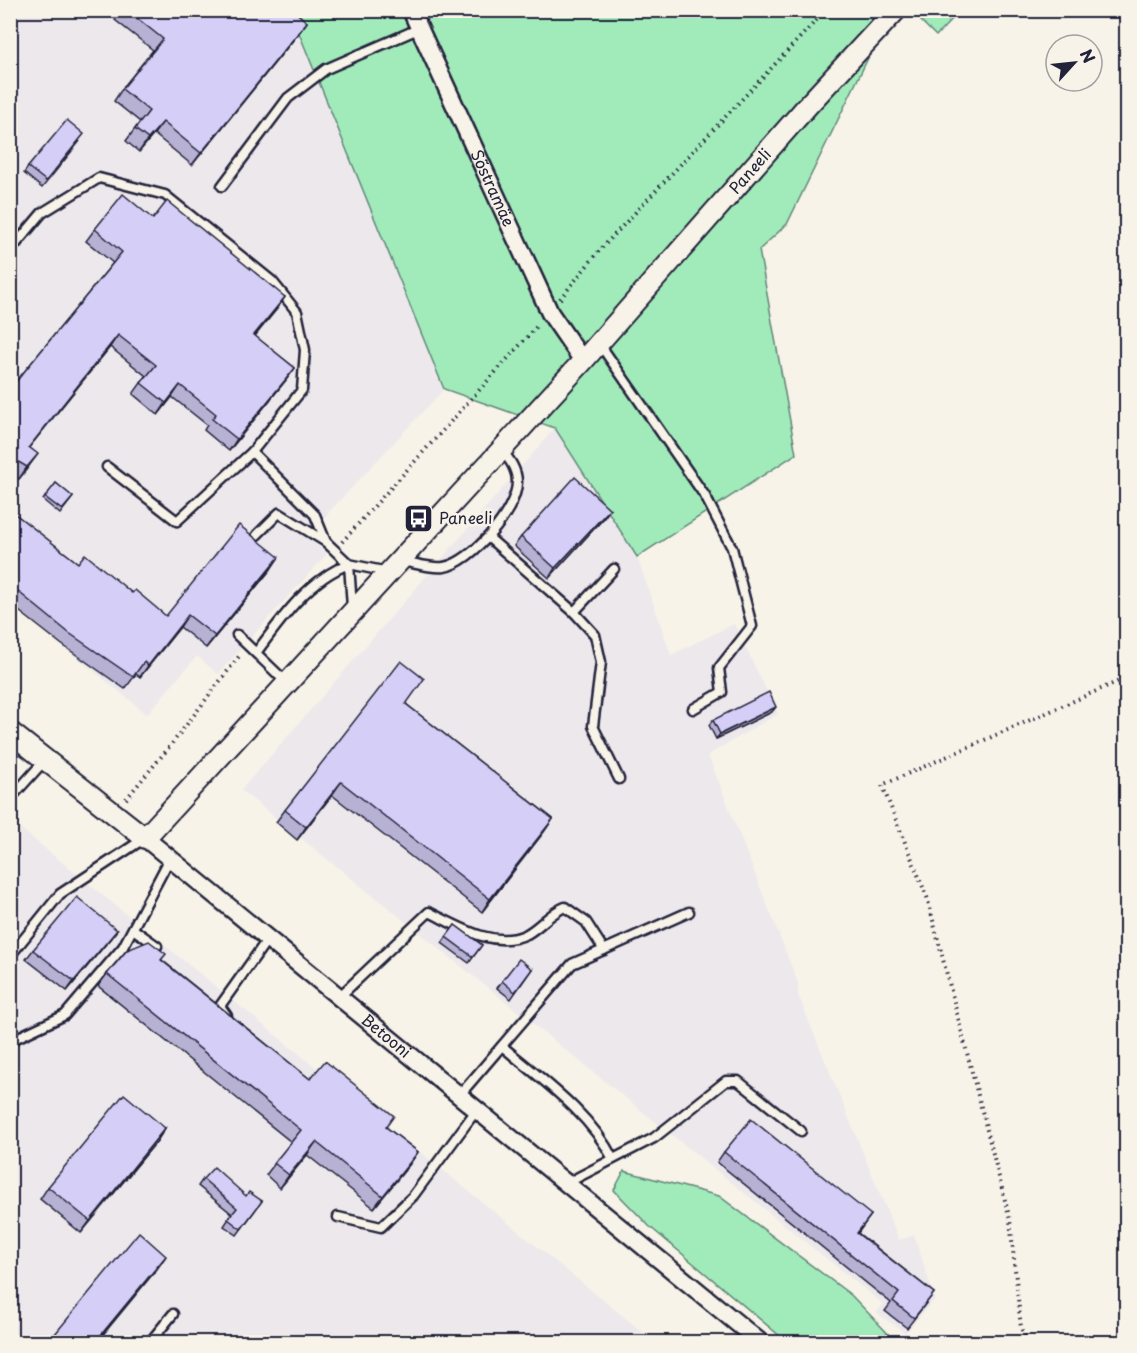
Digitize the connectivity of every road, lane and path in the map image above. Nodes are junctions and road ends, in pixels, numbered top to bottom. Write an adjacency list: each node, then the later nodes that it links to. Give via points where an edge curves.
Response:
1 (411, 10): 4 (street, Sõstramäe)
2 (826, 10): 7 (path, via 599,251)
3 (896, 10): 8 (street, Paneeli)
4 (418, 29): 5 (lane, via 326,69 288,98); 7 (street, Sõstramäe)
5 (222, 186)
6 (10, 251): 11 (lane, via 42,213 99,178 165,195 272,281 297,312 305,350 302,390)
7 (549, 313): 9 (street, Sõstramäe); 16 (path)
8 (599, 342): 9 (street, Paneeli); 27 (lane, via 705,496 732,548 752,627 719,669 722,692)
9 (583, 361): 10 (street, Paneeli)
10 (501, 449): 14 (lane, via 513,464 517,483 510,509); 18 (street, Paneeli)
11 (252, 452): 12 (lane, via 177,521); 15 (lane, via 315,515)
12 (107, 467)
13 (257, 535): 15 (lane, via 279,513)
14 (489, 538): 18 (lane, via 444,567); 21 (lane)
15 (326, 542): 16 (lane)
16 (335, 550): 17 (lane)
17 (349, 564): 18 (lane); 20 (lane); 24 (lane, via 310,588)
18 (393, 566): 20 (street, Paneeli)
19 (614, 568): 21 (lane)
20 (352, 611): 26 (street, Paneeli)
21 (574, 612): 30 (lane, via 594,635 601,662 593,726)
22 (237, 635): 23 (lane)
23 (248, 645): 24 (lane); 32 (path)
24 (256, 653): 26 (lane)
25 (1126, 678): 54 (path, via 882,785 927,897 1010,1220 1021,1328)
26 (287, 683): 33 (street, Paneeli)
27 (693, 709)
28 (10, 732): 29 (street, Betooni)
29 (45, 759): 31 (lane); 32 (street, Betooni)
30 (619, 779)
31 (10, 799)
32 (113, 814): 33 (street, Betooni)
33 (145, 838): 34 (street, Betooni); 40 (lane, via 60,894)
34 (170, 860): 36 (lane); 37 (street, Betooni)
35 (689, 912): 39 (lane)
36 (132, 929): 38 (lane); 43 (lane, via 123,947 65,1015)
37 (267, 940): 41 (street, Betooni); 42 (lane, via 220,1006)
38 (157, 946)
39 (604, 950): 41 (lane, via 586,922 565,907 552,912 527,933 503,940 470,932 429,912); 44 (lane, via 572,964)
40 (10, 957)
41 (338, 999): 45 (street, Betooni)
42 (231, 1020)
43 (10, 1041)
44 (502, 1046): 45 (lane); 48 (lane, via 577,1110 603,1140)
45 (458, 1098): 46 (street, Betooni)
46 (475, 1112): 49 (street, Betooni); 50 (lane, via 413,1196 381,1227)
47 (801, 1131): 48 (lane, via 738,1081 726,1081 654,1138)
48 (613, 1159): 49 (lane)
49 (565, 1184): 53 (street, Betooni)
50 (338, 1217)
51 (173, 1314): 52 (lane)
52 (150, 1342)
53 (760, 1342)
54 (1027, 1342)

